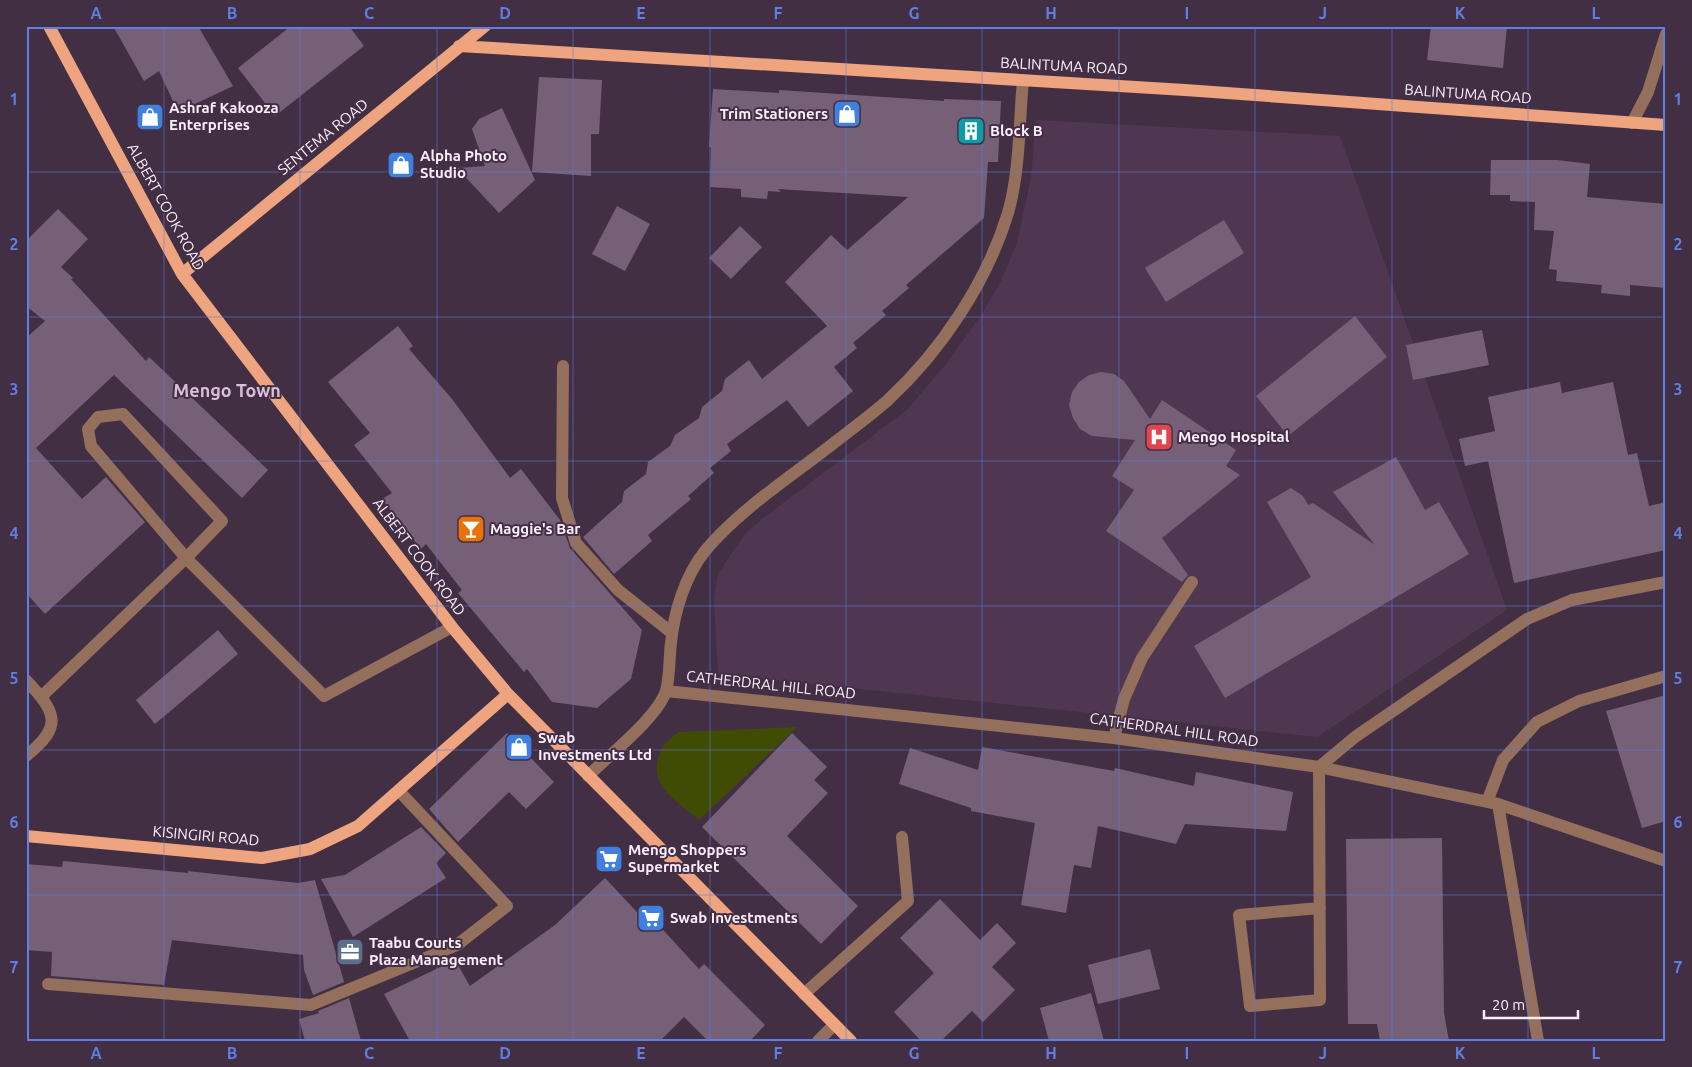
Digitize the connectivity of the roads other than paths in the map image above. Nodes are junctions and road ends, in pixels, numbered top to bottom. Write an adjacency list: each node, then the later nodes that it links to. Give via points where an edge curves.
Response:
1 (49, 26): 8 (main road, ALBERT COOK ROAD)
2 (485, 26): 4 (main road, SENTEMA ROAD)
3 (1666, 34): 6 (street, via 1648,92)
4 (459, 46): 5 (main road, BALINTUMA ROAD); 8 (main road, SENTEMA ROAD)
5 (1023, 80): 6 (main road, BALINTUMA ROAD); 14 (street, via 1015,177 1008,211 998,240 968,300 932,353 888,400 728,527 704,553 686,586)
6 (1632, 123): 7 (main road, BALINTUMA ROAD)
7 (1666, 126)
8 (182, 274): 13 (main road, ALBERT COOK ROAD)
9 (563, 366): 14 (street, via 562,498 576,543 618,590)
10 (186, 558): 10 (street, via 91,446 88,429 98,417 122,414 222,521); 13 (street, via 324,696); 19 (street)
11 (1192, 582): 20 (street, via 1142,658 1124,699)
12 (1666, 582): 22 (street, via 1572,600 1527,619 1355,737)
13 (452, 627): 18 (main road, ALBERT COOK ROAD)
14 (672, 633): 17 (street)
15 (1666, 676): 25 (street, via 1578,701 1536,722 1503,760)
16 (26, 680): 19 (street)
17 (666, 691): 20 (street, CATHERDRAL HILL ROAD); 23 (street, via 653,713)
18 (508, 694): 23 (main road, ALBERT COOK ROAD); 24 (main road, KISINGIRI ROAD)
19 (42, 696): 21 (street, via 53,715 51,727 42,743)
20 (1114, 738): 22 (street, CATHERDRAL HILL ROAD)
21 (26, 756)
22 (1319, 767): 25 (street, CATHERDRAL HILL ROAD); 29 (street)
23 (588, 776): 31 (main road, ALBERT COOK ROAD)
24 (399, 791): 26 (main road, KISINGIRI ROAD, via 358,826 310,849 262,858); 30 (street, via 507,906 457,945 311,1005)
25 (1492, 803): 28 (street, CATHERDRAL HILL ROAD); 35 (street)
26 (26, 836)
27 (902, 837): 31 (street, via 908,901)
28 (1666, 861)
29 (1320, 908): 29 (street, via 1239,915 1250,1006 1320,1000)
30 (48, 984)
31 (804, 994): 32 (main road, ALBERT COOK ROAD)
32 (834, 1025): 33 (street); 34 (main road, ALBERT COOK ROAD)
33 (818, 1041)
34 (851, 1041)
35 (1538, 1041)

